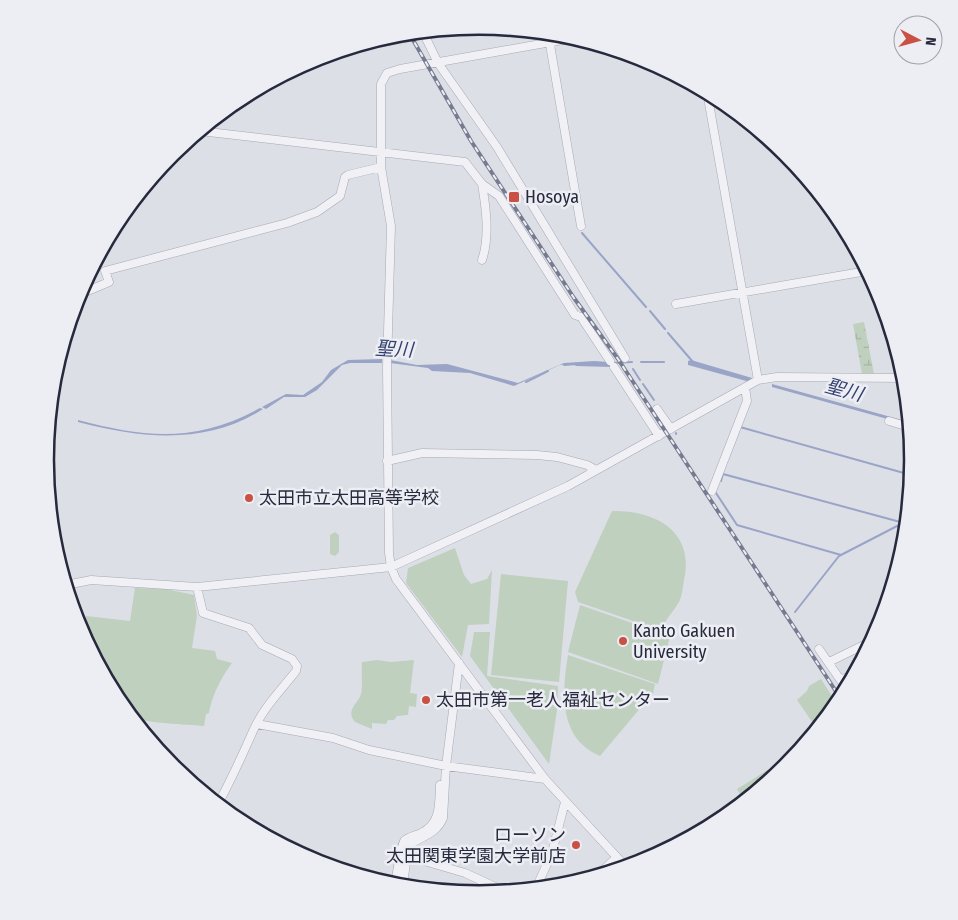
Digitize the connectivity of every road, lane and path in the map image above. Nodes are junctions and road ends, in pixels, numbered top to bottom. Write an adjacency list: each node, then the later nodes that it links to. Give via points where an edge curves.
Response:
1 (426, 39): 3 (street)
2 (550, 42): 3 (street); 9 (street)
3 (438, 63): 6 (street, via 387,73 381,84); 15 (street, via 497,148)
4 (709, 103): 13 (street)
5 (209, 132): 6 (street)
6 (381, 151): 7 (street); 8 (street, via 466,162)
7 (381, 167): 12 (street, via 348,175 340,196 317,212 254,233 105,271 109,282); 24 (street, via 391,226)
8 (482, 184): 10 (street, via 486,210); 23 (street, via 498,196)
9 (581, 226)
10 (482, 260)
11 (860, 271): 13 (street)
12 (89, 290)
13 (742, 293): 14 (street); 17 (street)
14 (676, 304)
15 (625, 358)
16 (896, 378): 17 (street, via 777,377)
17 (758, 380): 18 (street)
18 (745, 387): 22 (street); 26 (street, via 747,401)
19 (657, 409): 22 (street)
20 (889, 421): 21 (street)
21 (902, 425)
22 (671, 429): 23 (street)
23 (659, 436): 25 (street)
24 (387, 461): 25 (street, via 422,452 536,455 557,457); 27 (street)
25 (596, 470): 27 (street, via 537,501)
26 (712, 491)
27 (391, 568): 29 (street); 33 (street, via 405,592)
28 (73, 584): 29 (street, via 91,580)
29 (197, 588): 35 (street, via 203,613 249,628 262,645 296,662 296,671 270,702)
30 (861, 645): 32 (street)
31 (819, 648): 32 (street)
32 (828, 662): 34 (street)
33 (459, 663): 36 (street); 37 (street)
34 (840, 679)
35 (257, 724): 36 (street, via 333,738 369,750); 39 (street)
36 (446, 766): 37 (street); 41 (street, via 440,826 410,844)
37 (545, 779): 40 (street)
38 (442, 785): 45 (street, via 434,824 403,841 399,849 401,860)
39 (221, 798)
40 (565, 802): 42 (street); 47 (street, via 552,853)
41 (407, 856): 46 (street); 48 (street, via 465,873)
42 (617, 857): 43 (street); 44 (street)
43 (620, 861)
44 (609, 864)
45 (397, 877)
46 (404, 878)
47 (540, 880)
48 (490, 885)

